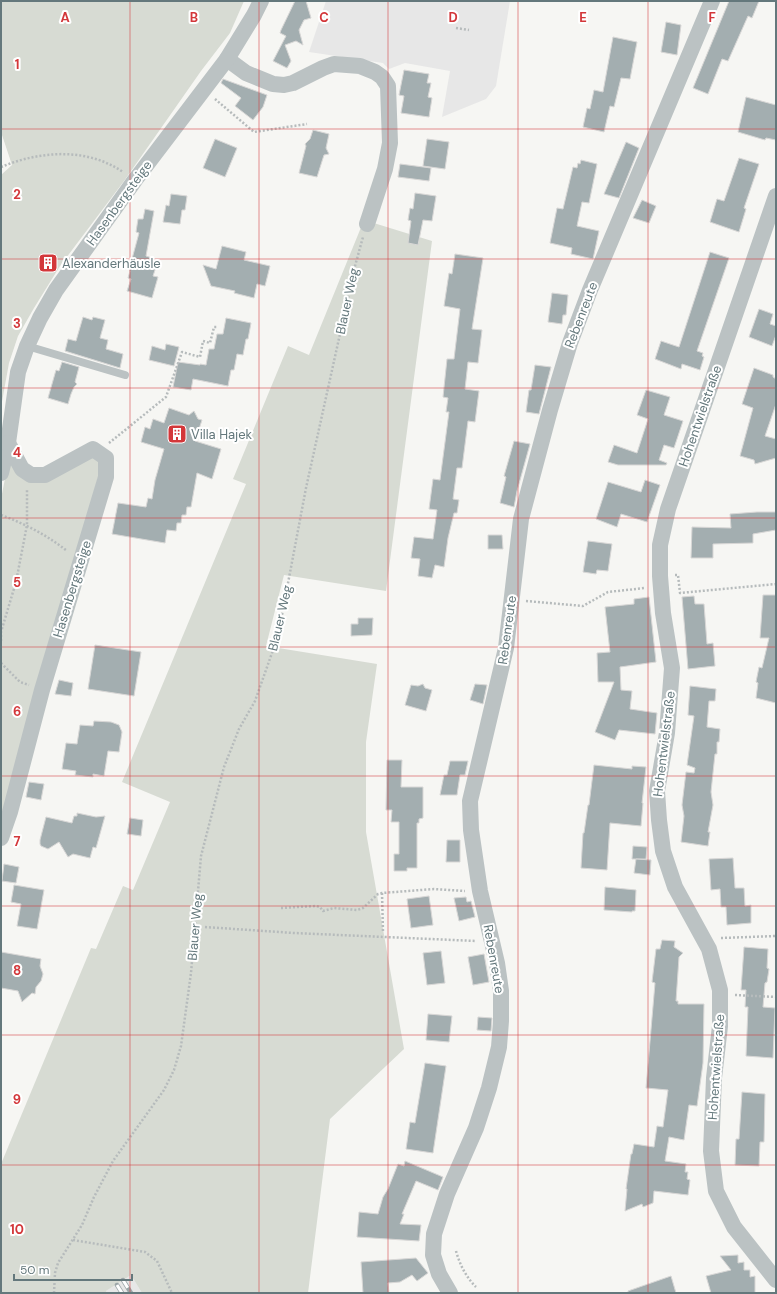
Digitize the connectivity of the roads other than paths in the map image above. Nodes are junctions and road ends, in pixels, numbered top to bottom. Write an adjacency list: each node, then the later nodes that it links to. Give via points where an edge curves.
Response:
1 (261, 1): 3 (street, Hasenbergsteige)
2 (712, 1): 11 (street, Rebenreute, via 570,343 521,519 506,648 470,801 471,830 480,891 502,991 500,1047 476,1128 447,1194 434,1234 433,1255)
3 (227, 59): 5 (street, via 246,73 273,84 293,83 334,64 360,66 382,77 388,86 390,143 385,169); 6 (street, Hasenbergsteige, via 56,290)
4 (776, 196): 12 (street, Hohentwielstraße, via 668,509 660,545 663,613 672,668 667,733 657,791 663,851 674,887 708,949 720,994 711,1151 716,1192 734,1227)
5 (367, 224)
6 (27, 346): 7 (lane); 8 (street, Hasenbergsteige, via 18,372)
7 (125, 375)
8 (8, 443): 9 (street, Hasenbergsteige); 10 (street, Hasenbergsteige, via 22,469 31,475 45,475 94,449 106,458 106,477)
9 (1, 473)
10 (1, 838)
11 (439, 1274): 13 (street, Rebenreute); 14 (street, Rebenreute)
12 (776, 1280)
13 (436, 1293)
14 (450, 1293)

